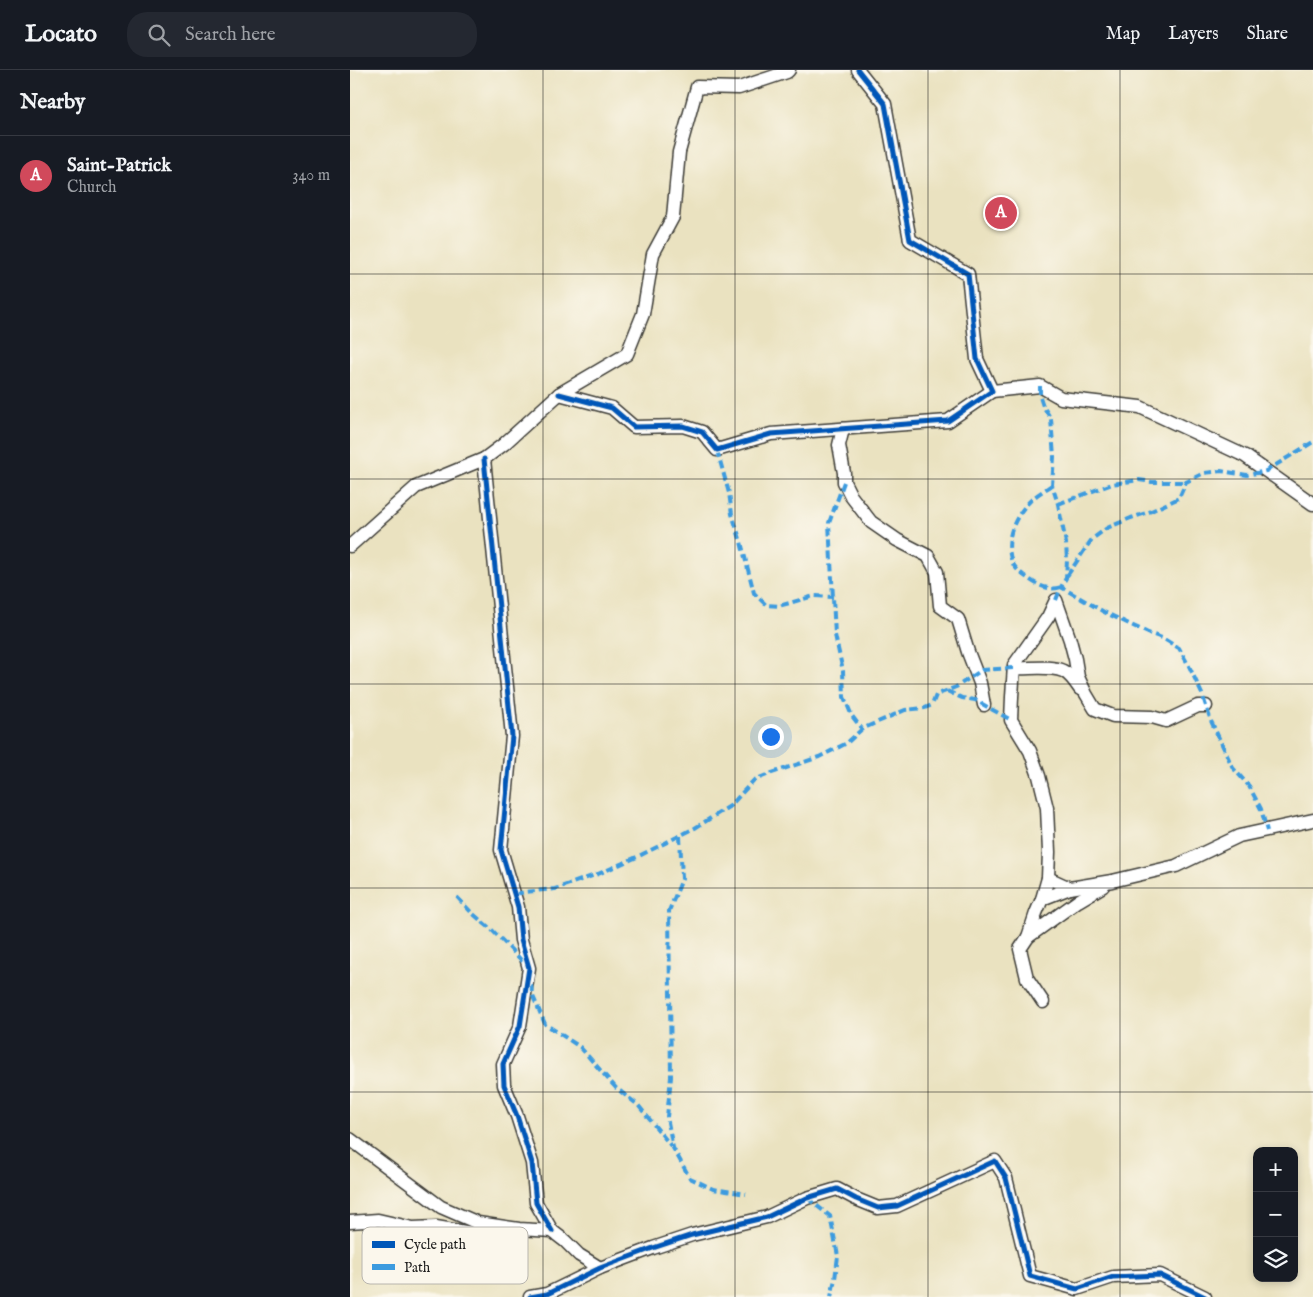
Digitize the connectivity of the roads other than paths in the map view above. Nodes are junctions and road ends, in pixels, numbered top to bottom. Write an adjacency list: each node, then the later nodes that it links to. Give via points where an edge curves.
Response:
1 (789, 70): 4 (street, via 739,88 697,87 680,152 673,217 653,254 643,314 627,354)
2 (858, 70): 3 (street, via 885,104 910,240 968,274 977,359)
3 (992, 391): 5 (street, via 948,421); 7 (street, via 1040,386 1061,398 1140,408 1245,456)
4 (559, 394): 5 (street, via 612,408 634,427 683,426 702,432 717,450 771,434); 6 (street)
5 (843, 429): 11 (street, via 839,445 844,482 851,496 871,522 928,556 937,572 940,606 958,619 980,683)
6 (484, 459): 8 (street, via 416,487); 25 (street, via 512,736 501,850 518,906 529,968 520,1026 503,1064 504,1085 518,1116 532,1163 536,1203)
7 (1313, 504)
8 (350, 546)
9 (1014, 668): 10 (street, via 1048,667 1064,671); 10 (street, via 1056,600); 14 (street, via 1011,720 1030,751 1047,808)
10 (1086, 694): 12 (street, via 1095,709 1113,716 1166,720 1198,706)
11 (984, 705)
12 (1206, 706)
13 (1313, 820): 15 (street, via 1239,836 1176,866)
14 (1048, 878): 16 (street); 17 (street)
15 (1112, 881): 16 (street); 18 (street)
16 (1070, 888): 17 (street)
17 (1042, 899): 18 (street)
18 (1028, 937): 19 (street, via 1020,949 1027,978)
19 (1043, 1002)
20 (350, 1139): 23 (street, via 441,1207 478,1223)
21 (350, 1222): 22 (street, via 378,1220)
22 (409, 1227)
23 (505, 1227)
24 (528, 1230): 25 (street)
25 (552, 1231): 26 (street, via 579,1255)
26 (600, 1268): 27 (street, via 692,1235 767,1216 837,1189 878,1208 897,1206 994,1161 1006,1178 1030,1276); 28 (street)
27 (1078, 1293): 30 (street, via 1113,1277 1160,1275)
28 (547, 1296): 29 (street)
29 (530, 1297)
30 (1205, 1297)

